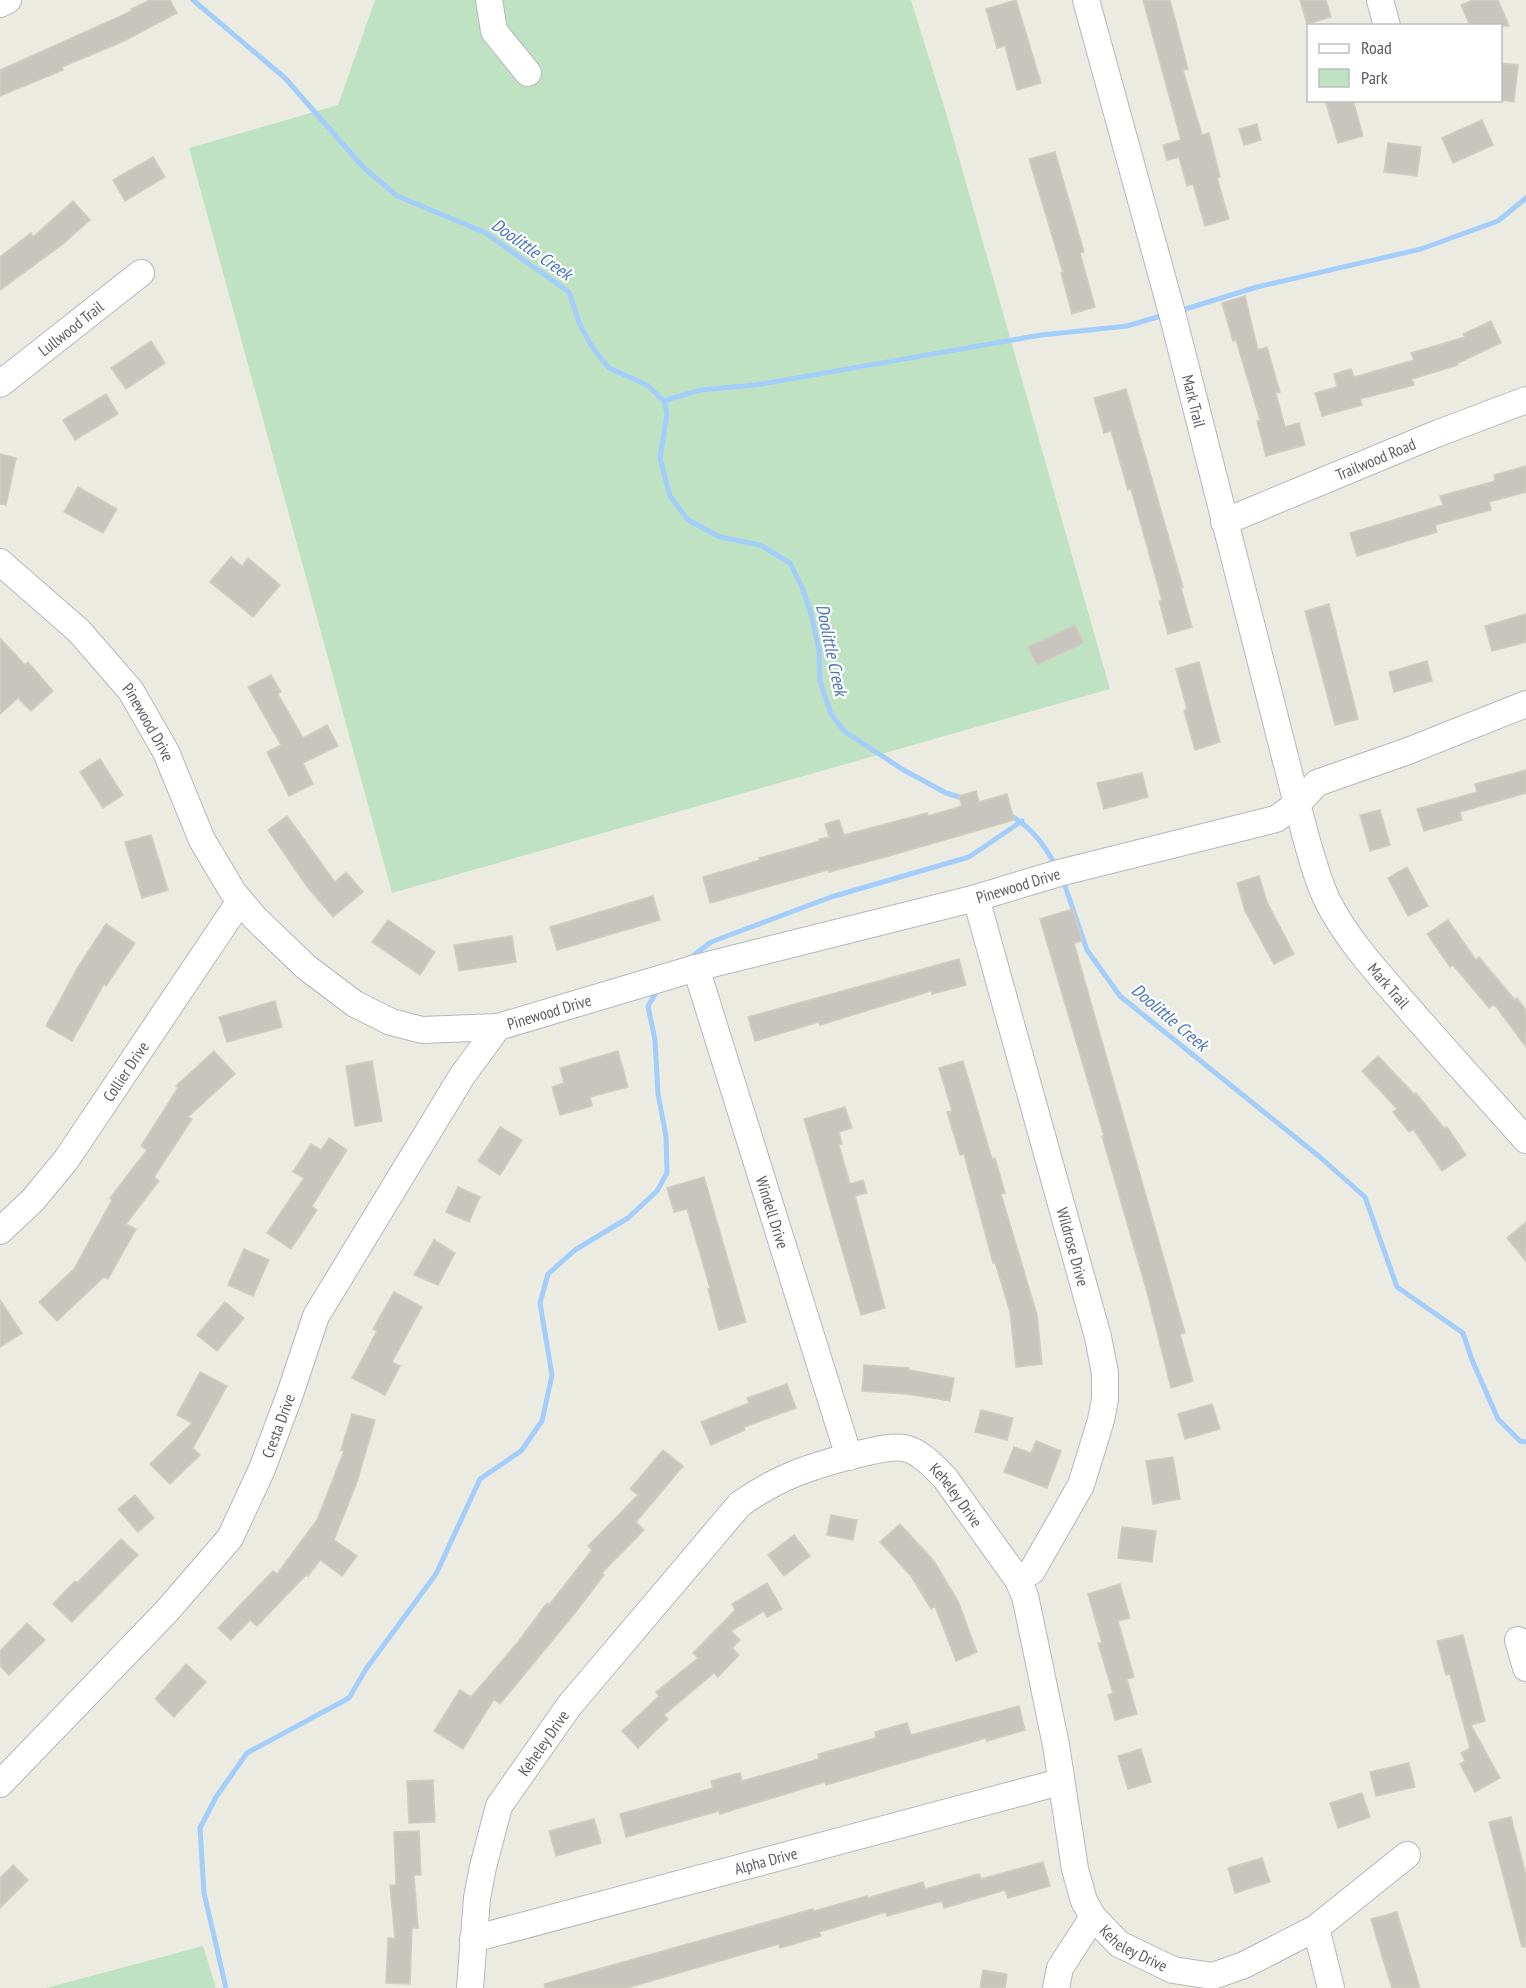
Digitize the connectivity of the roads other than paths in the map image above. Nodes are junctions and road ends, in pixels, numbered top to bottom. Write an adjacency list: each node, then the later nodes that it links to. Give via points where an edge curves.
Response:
1 (8, 0): 5 (street)
2 (489, 0): 7 (street, via 494,31)
3 (1086, 0): 11 (street, Mark Trail, via 1172,313)
4 (1380, 0): 6 (street)
5 (0, 4)
6 (1386, 24)
7 (528, 72)
8 (141, 273): 9 (street, Lullwood Trail)
9 (0, 384)
10 (1526, 399): 11 (street, Trailwood Road)
11 (1224, 522): 14 (street, Mark Trail)
12 (0, 562): 16 (street, Pinewood Drive, via 79,631 131,691 166,752 202,840)
13 (1526, 704): 14 (street, via 1317,783)
14 (1297, 804): 15 (street, Pinewood Drive, via 1276,819 1059,873); 19 (street, Mark Trail, via 1316,871 1341,925 1373,967)
15 (976, 898): 17 (street, Pinewood Drive); 22 (street, Wildrose Drive, via 1105,1373 1103,1410 1081,1485 1032,1571)
16 (240, 901): 18 (street, Pinewood Drive, via 306,967 375,1015 422,1030); 20 (street, Collier Drive, via 66,1160 33,1200)
17 (696, 968): 18 (street, Pinewood Drive); 21 (street, Windell Drive)
18 (498, 1027): 26 (street, Cresta Drive, via 462,1076 316,1316 262,1469 230,1538 166,1612)
19 (1526, 1140)
20 (0, 1231)
21 (849, 1457): 22 (street, Keheley Drive, via 881,1449 904,1448 918,1454 945,1478); 30 (street, Keheley Drive, via 793,1473 740,1504 569,1706 499,1806 483,1867)
22 (1018, 1580): 25 (street, Keheley Drive, via 1033,1634)
23 (1518, 1640): 24 (street)
24 (1526, 1668)
25 (1060, 1782): 28 (street, Keheley Drive, via 1075,1869); 30 (street, Alpha Drive)
26 (0, 1784)
27 (1407, 1855): 29 (street, Keheley Drive)
28 (1093, 1917): 29 (street, Keheley Drive, via 1119,1944 1173,1970 1214,1976); 32 (street, via 1060,1968)
29 (1316, 1928): 33 (street)
30 (473, 1939): 31 (street, Keheley Drive)
31 (470, 1988)
32 (1056, 1988)
33 (1332, 1988)

